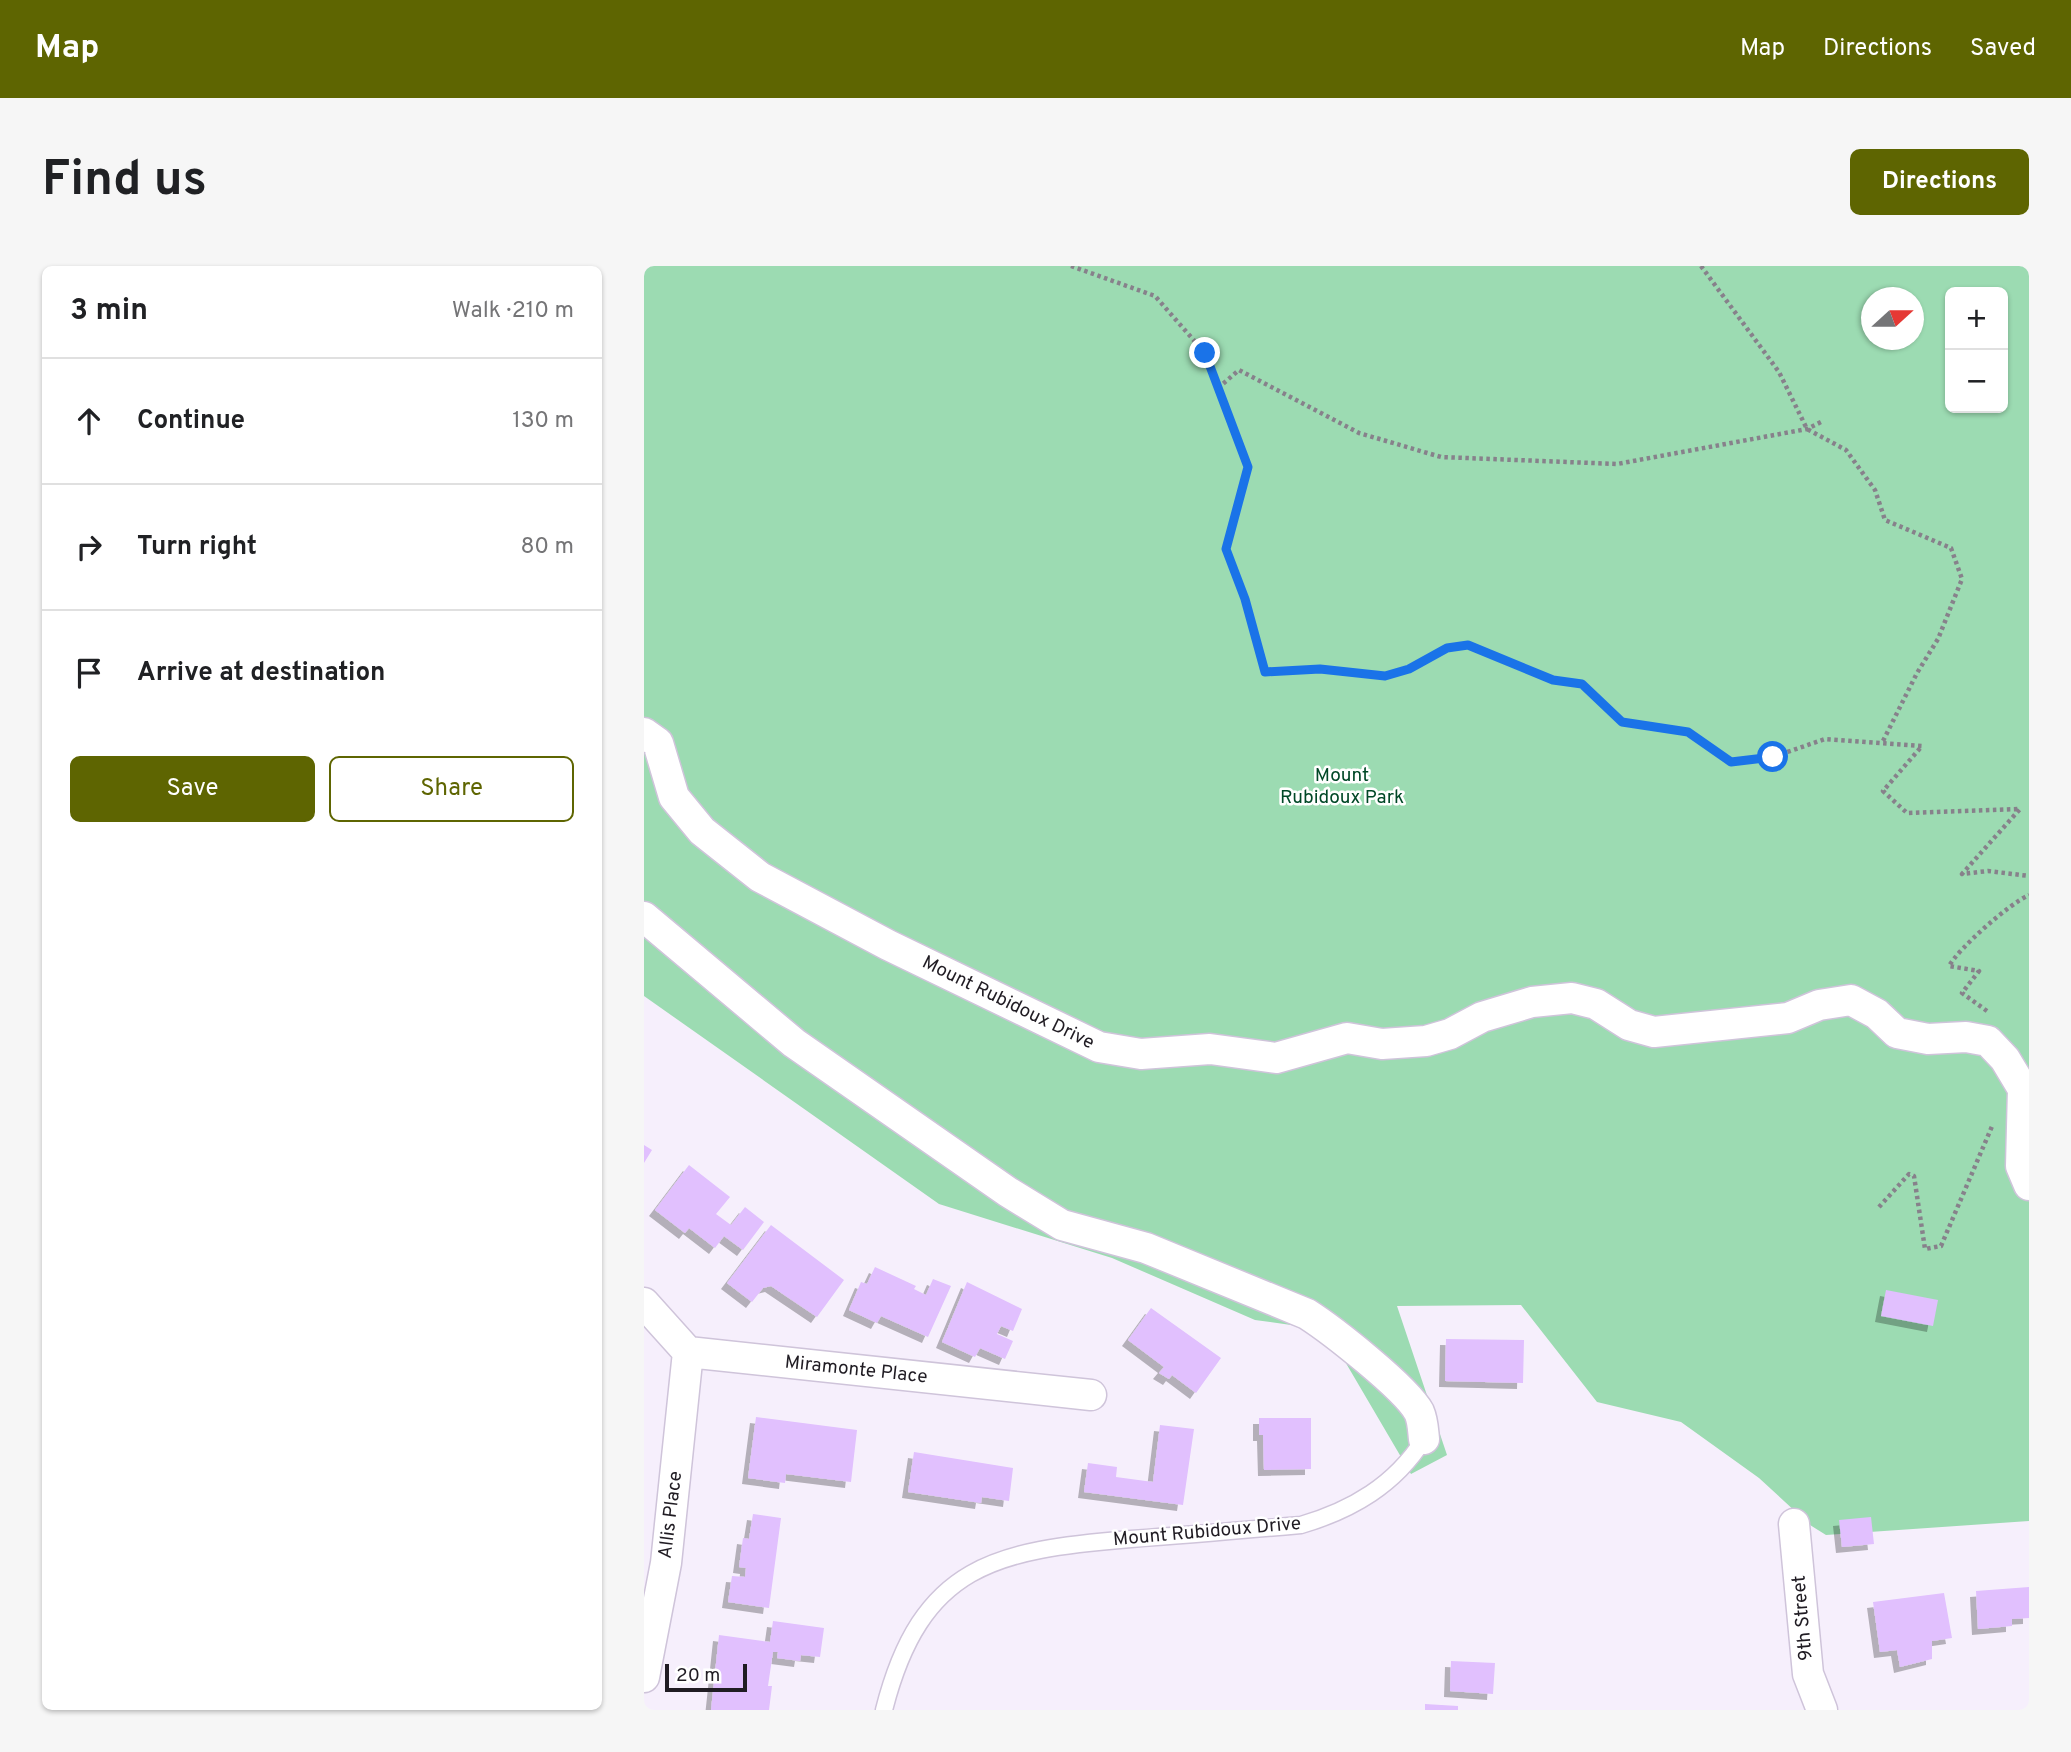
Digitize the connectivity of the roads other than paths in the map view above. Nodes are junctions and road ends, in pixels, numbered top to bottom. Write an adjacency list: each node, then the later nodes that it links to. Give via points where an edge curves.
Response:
1 (644, 733): 3 (street, Mount Rubidoux Drive, via 658,743 674,797 702,831 760,877 1099,1047 1141,1054 1210,1049 1276,1058 1347,1038 1382,1044 1426,1041 1532,1002 1572,998 1596,1004 1629,1025 1654,1032 1788,1018 1819,1004 1851,1000 1897,1032 1928,1039 1988,1041 2006,1059 2023,1089 2021,1166)
2 (644, 917): 7 (street, Mount Rubidoux Drive, via 794,1043 1051,1218 1076,1230 1160,1253 1307,1314 1411,1402 1423,1425)
3 (2029, 1185)
4 (644, 1303): 5 (street)
5 (688, 1352): 6 (street, Miramonte Place); 9 (street, Allis Place, via 666,1563)
6 (1091, 1395)
7 (1424, 1439): 10 (lane, Mount Rubidoux Drive, via 1408,1465 1366,1499 1301,1525 1053,1546 990,1562 947,1593 911,1634)
8 (1794, 1524): 11 (street, 9th Street, via 1808,1674)
9 (644, 1677)
10 (884, 1710)
11 (1822, 1710)

